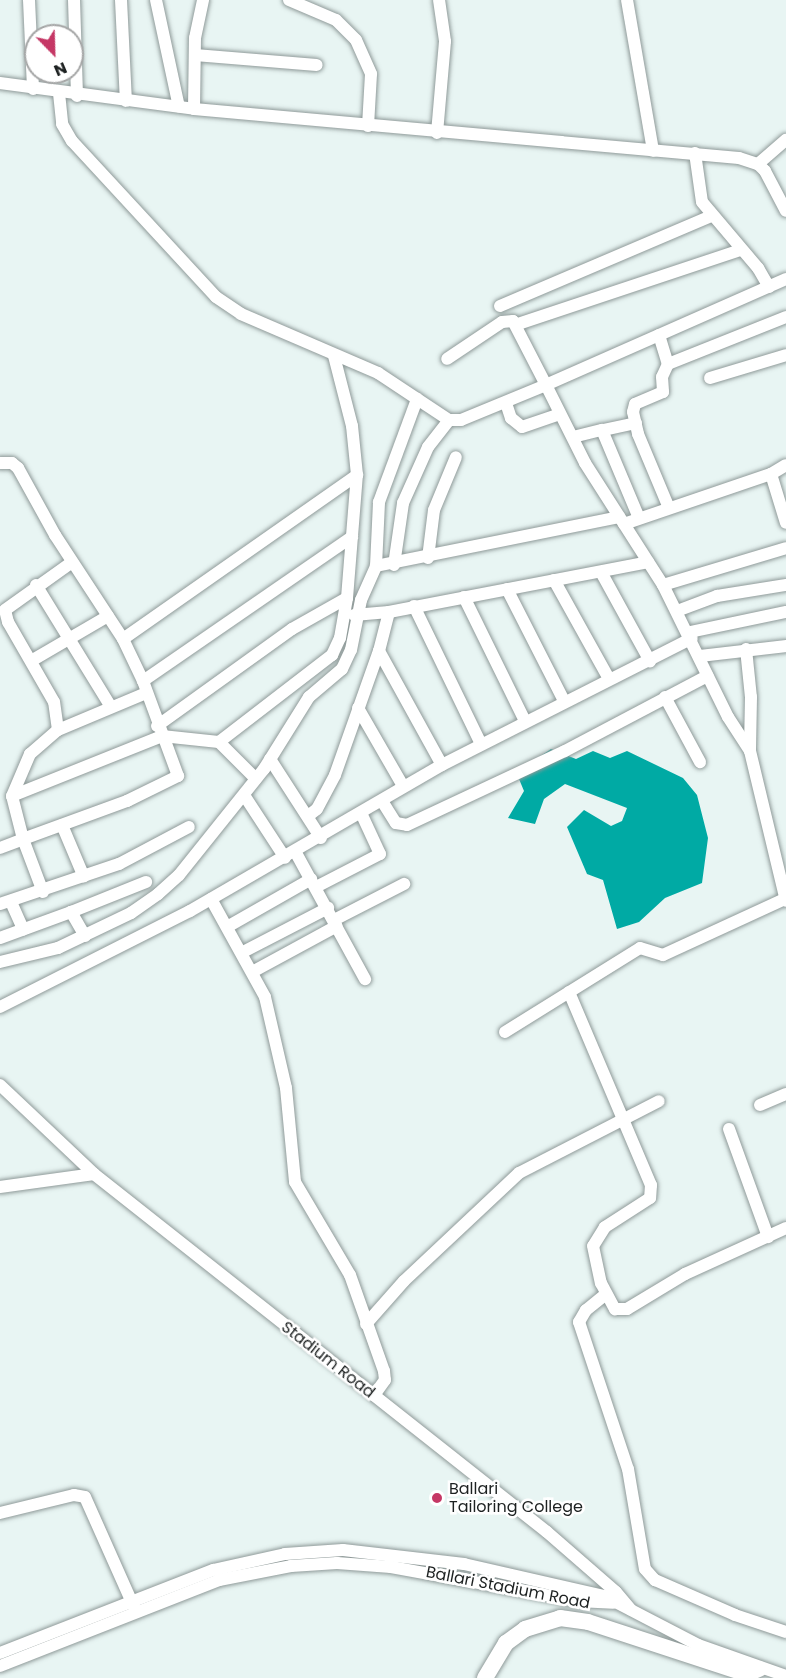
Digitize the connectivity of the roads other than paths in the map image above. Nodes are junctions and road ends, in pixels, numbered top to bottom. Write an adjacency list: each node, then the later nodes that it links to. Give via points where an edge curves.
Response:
1 (29, 0): 12 (street)
2 (74, 0): 14 (street)
3 (121, 0): 15 (street)
4 (156, 0): 16 (street)
5 (203, 0): 9 (street)
6 (289, 0): 18 (street, via 336,20 356,40 371,74)
7 (439, 0): 19 (street, via 445,41)
8 (627, 0): 21 (street)
9 (195, 55): 10 (street); 17 (street)
10 (317, 65)
11 (0, 83): 12 (street)
12 (33, 89): 13 (street)
13 (59, 93): 14 (street); 34 (street, via 62,124 72,141 216,297 241,314)
14 (78, 96): 15 (street)
15 (126, 101): 16 (street)
16 (179, 107): 17 (street)
17 (194, 109): 18 (street)
18 (368, 126): 19 (street)
19 (437, 134): 21 (street)
20 (786, 140): 23 (street)
21 (653, 152): 22 (street)
22 (695, 153): 23 (street); 25 (street, via 702,202)
23 (758, 164): 24 (street)
24 (786, 211)
25 (711, 216): 26 (street); 29 (street)
26 (740, 250): 28 (street); 31 (street)
27 (786, 279): 28 (street)
28 (769, 287): 32 (street)
29 (500, 306)
30 (786, 317): 36 (street)
31 (518, 324): 35 (street, via 502,322); 38 (street)
32 (659, 335): 36 (street); 38 (street)
33 (786, 355): 37 (street)
34 (334, 356): 39 (street, via 378,373); 50 (street, via 352,426)
35 (447, 359)
36 (669, 364): 43 (street, via 662,377 662,396 633,407)
37 (711, 378)
38 (546, 385): 40 (street); 41 (street)
39 (417, 399): 42 (street); 61 (street, via 379,501)
40 (506, 403): 41 (street, via 511,418 522,427); 42 (street, via 461,420)
41 (559, 414): 45 (street)
42 (449, 420): 60 (street, via 428,447 403,503)
43 (636, 423): 44 (street); 51 (street)
44 (602, 430): 45 (street); 52 (street)
45 (573, 437): 53 (street)
46 (456, 457): 57 (street, via 447,472 429,530)
47 (0, 464): 58 (street, via 12,463 18,468)
48 (786, 465): 49 (street)
49 (771, 474): 51 (street); 54 (street)
50 (357, 475): 55 (street); 79 (street)
51 (669, 508): 52 (street)
52 (639, 518): 53 (street)
53 (621, 520): 57 (street); 59 (street)
54 (786, 523)
55 (351, 537): 69 (street); 88 (street)
56 (786, 548): 65 (street)
57 (428, 558): 60 (street)
58 (72, 562): 64 (street); 75 (street)
59 (648, 562): 62 (street); 65 (street)
60 (394, 565): 61 (street)
61 (376, 566): 74 (street, via 361,600)
62 (601, 572): 63 (street); 85 (street)
63 (554, 580): 67 (street); 87 (street)
64 (36, 585): 78 (street); 84 (street, via 5,610)
65 (663, 585): 71 (street)
66 (786, 585): 71 (street, via 717,596)
67 (507, 589): 68 (street); 90 (street)
68 (464, 597): 70 (street); 93 (street)
69 (347, 598): 76 (street); 95 (street, via 292,629)
70 (414, 606): 72 (street); 97 (street)
71 (677, 611): 77 (street)
72 (389, 612): 74 (street); 82 (street)
73 (786, 612): 77 (street)
74 (360, 614): 76 (street); 99 (street, via 342,669 309,697)
75 (108, 616): 78 (street); 79 (street)
76 (345, 616): 96 (street, via 332,655)
77 (691, 635): 83 (street); 85 (street)
78 (71, 638): 84 (street); 91 (street)
79 (123, 639): 88 (street)
80 (786, 646): 81 (street)
81 (746, 649): 83 (street); 98 (street, via 751,697)
82 (380, 651): 92 (street); 101 (street)
83 (700, 656): 86 (street)
84 (31, 661): 94 (street, via 54,702)
85 (650, 661): 87 (street)
86 (707, 676): 89 (street); 98 (street)
87 (609, 679): 90 (street)
88 (144, 687): 91 (street); 95 (street)
89 (665, 697): 100 (street); 106 (street, via 565,751 407,825 396,823)
90 (564, 701): 93 (street)
91 (111, 707): 94 (street)
92 (358, 708): 103 (street); 108 (street, via 335,775 317,809)
93 (525, 721): 97 (street)
94 (58, 730): 105 (street, via 30,754)
95 (160, 731): 96 (street); 105 (street); 109 (street, via 178,772 174,779)
96 (219, 742): 102 (street)
97 (482, 744): 101 (street)
98 (750, 751): 119 (street)
99 (270, 759): 102 (street); 108 (street)
100 (700, 762)
101 (442, 765): 103 (street)
102 (256, 779): 104 (street)
103 (404, 786): 106 (street)
104 (244, 795): 114 (street); 128 (street, via 179,875 130,914)
105 (12, 796): 112 (street)
106 (382, 801): 107 (street)
107 (362, 815): 111 (street); 117 (street, via 380,854)
108 (308, 816): 111 (street)
109 (62, 825): 112 (street); 115 (street)
110 (189, 827): 115 (street, via 164,844)
111 (321, 838): 114 (street)
112 (23, 839): 113 (street); 120 (street)
113 (0, 849)
114 (290, 855): 117 (street); 121 (street)
115 (84, 878): 120 (street)
116 (146, 882): 124 (street)
117 (313, 883): 123 (street); 126 (street)
118 (404, 884): 125 (street)
119 (784, 891): 134 (street, via 663,955 640,948)
120 (44, 892): 122 (street)
121 (211, 899): 126 (street); 135 (street)
122 (6, 903): 127 (street)
123 (328, 908): 125 (street); 130 (street)
124 (71, 912): 127 (street); 128 (street)
125 (336, 923): 132 (street); 133 (street)
126 (227, 927): 130 (street)
127 (22, 929): 129 (street)
128 (85, 936): 131 (street, via 38,954)
129 (0, 938)
130 (243, 952): 132 (street)
131 (0, 962)
132 (254, 971): 148 (street, via 281,1059 295,1182 341,1254)
133 (364, 979)
134 (568, 992): 136 (street); 141 (street)
135 (0, 1007)
136 (505, 1032)
137 (0, 1085): 143 (street, Stadium Road)
138 (786, 1094): 140 (street)
139 (659, 1101): 141 (street)
140 (760, 1105)
141 (626, 1118): 147 (street, via 651,1185 650,1198 597,1235 594,1256); 148 (street, via 519,1173 501,1187 404,1281)
142 (729, 1130): 146 (street)
143 (94, 1174): 144 (street); 149 (street, Stadium Road)
144 (0, 1187)
145 (786, 1228): 146 (street)
146 (768, 1237): 147 (street, via 685,1274 627,1309 615,1310)
147 (606, 1294): 157 (street, via 586,1310 579,1322 624,1454 643,1562 650,1575 735,1616)
148 (366, 1324): 149 (street, via 382,1361 385,1380)
149 (375, 1393): 155 (street, Stadium Road, via 547,1533 616,1592)
150 (0, 1513): 153 (street, via 74,1495 85,1497)
151 (421, 1557): 152 (street); 153 (street, Ballari Stadium Road, via 343,1550 285,1554 213,1570); 154 (street, Ballari Stadium Road, via 604,1596)
152 (419, 1571): 154 (street, Ballari Stadium Road, via 578,1601); 156 (street, Ballari Stadium Road, via 337,1563 291,1566 219,1580)
153 (131, 1601): 156 (street); 158 (street, Ballari Stadium Road)
154 (613, 1603): 155 (street)
155 (631, 1610): 160 (street, via 698,1645)
156 (136, 1613): 159 (street, Ballari Stadium Road)
157 (786, 1632)
158 (0, 1653)
159 (0, 1666)
160 (759, 1669): 161 (street); 162 (highway, via 750,1674 737,1672 588,1622 560,1618 525,1629 506,1643)
161 (785, 1677)
162 (485, 1678)

